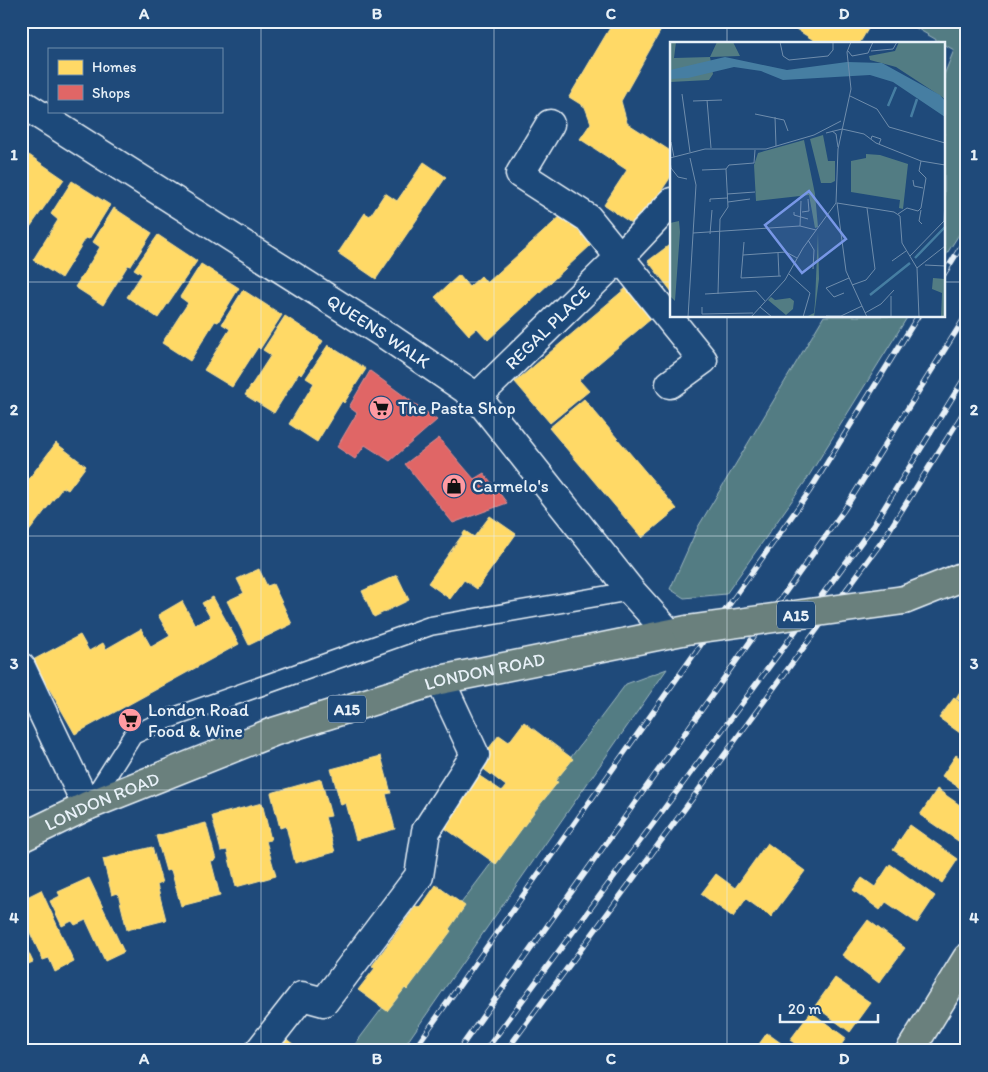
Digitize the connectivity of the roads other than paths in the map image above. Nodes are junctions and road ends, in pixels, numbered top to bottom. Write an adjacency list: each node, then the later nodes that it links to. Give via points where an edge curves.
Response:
1 (21, 103): 6 (street, QUEENS WALK)
2 (550, 124): 4 (street, via 520,174 588,218)
3 (669, 210): 4 (street, REGAL PLACE)
4 (619, 258): 5 (street, via 702,360); 6 (street, REGAL PLACE)
5 (670, 384)
6 (477, 397): 8 (street, QUEENS WALK)
7 (967, 575): 9 (main road, LONDON ROAD / A15, bridge, via 904,600)
8 (631, 591): 9 (street, QUEENS WALK); 12 (lane, via 430,626 163,721 133,735)
9 (678, 631): 11 (main road, LONDON ROAD / A15)
10 (21, 666): 12 (street)
11 (440, 680): 12 (main road, LONDON ROAD / A15, via 273,732); 15 (street, via 475,755 426,830 419,876 324,1002 302,996)
12 (88, 806): 13 (main road, LONDON ROAD / A15)
13 (21, 838)
14 (967, 958): 16 (main road)
15 (259, 1051)
16 (910, 1051)

